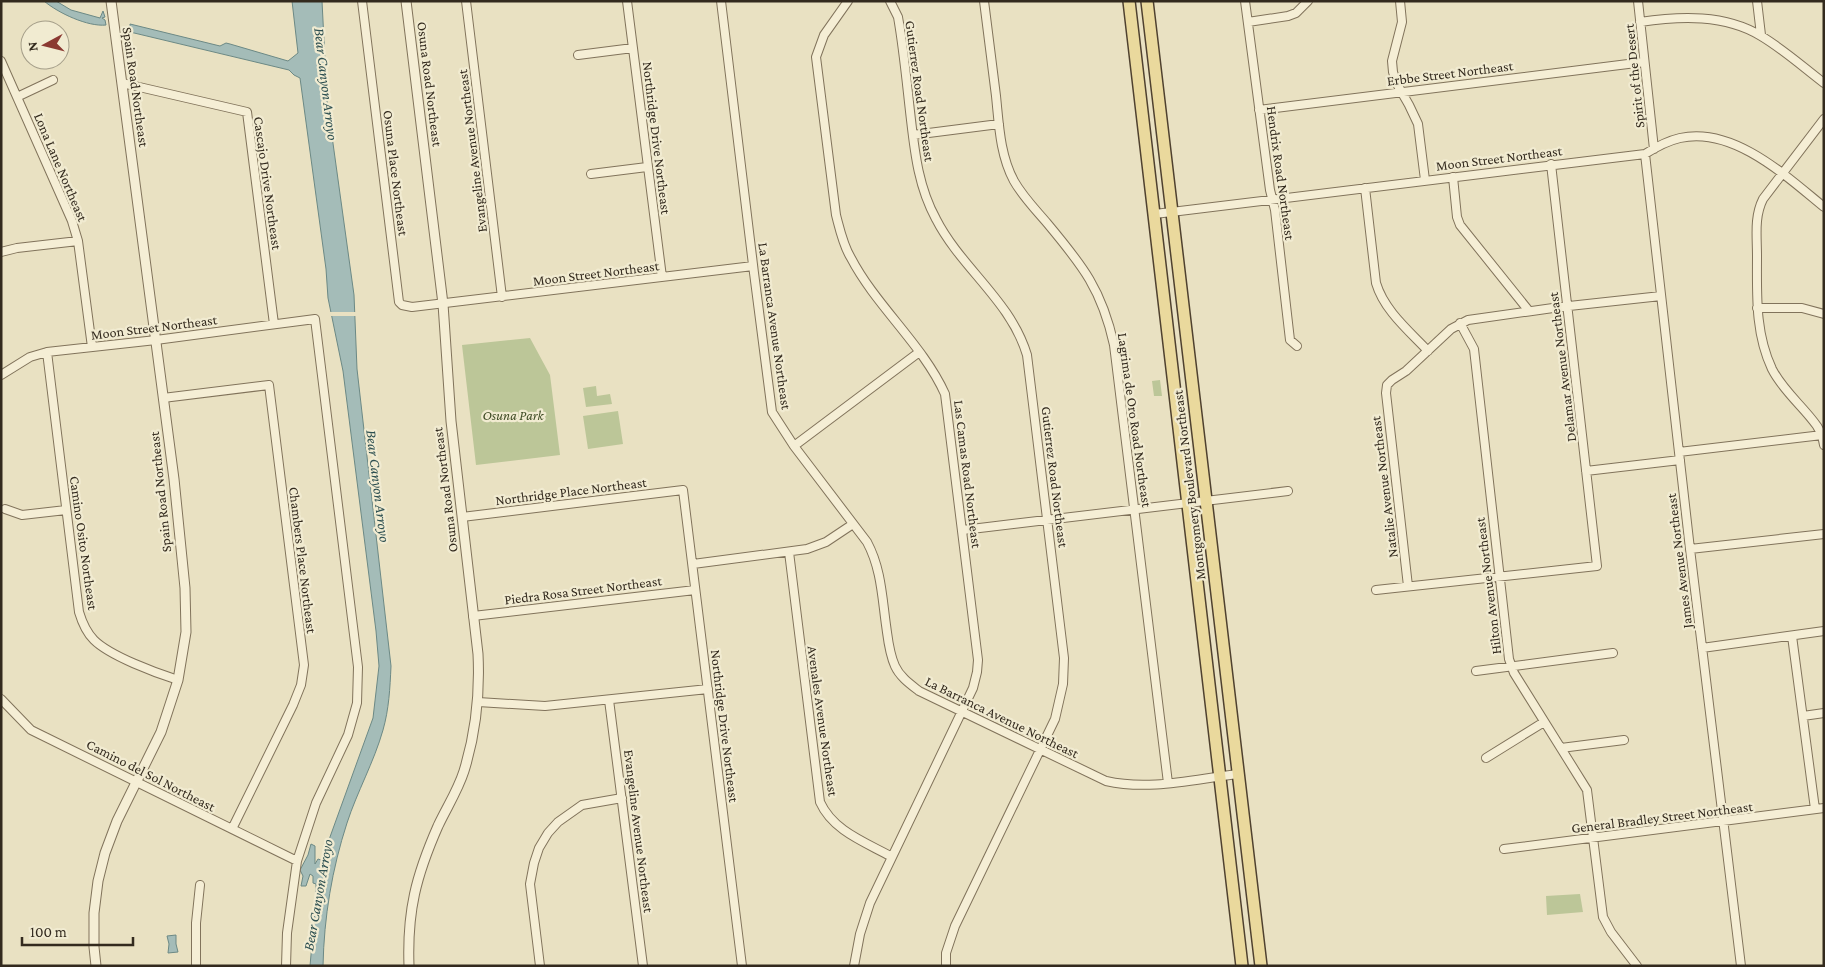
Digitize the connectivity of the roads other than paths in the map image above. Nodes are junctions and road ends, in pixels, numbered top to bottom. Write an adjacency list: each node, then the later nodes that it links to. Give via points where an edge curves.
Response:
1 (111, 1): 27 (street, Spain Road Northeast)
2 (362, 1): 53 (street, Osuna Place Northeast, via 400,302 407,307)
3 (406, 1): 53 (street, Osuna Road Northeast)
4 (466, 1): 52 (street, Evangeline Avenue Northeast)
5 (627, 1): 21 (street, Northridge Drive Northeast)
6 (721, 1): 49 (street, La Barranca Avenue Northeast)
7 (848, 1): 65 (street, Las Camas Road Northeast, via 824,35 816,57 836,215 850,257 861,276)
8 (890, 1): 33 (street, Gutierrez Road Northeast, via 898,17)
9 (984, 1): 32 (street, Lagrima de Oro Road Northeast)
10 (1129, 1): 46 (main road, Montgomery Boulevard Northeast)
11 (1146, 1): 45 (main road, Montgomery Boulevard Northeast)
12 (1246, 1): 18 (street, Hendrix Road Northeast)
13 (1308, 1): 18 (street, via 1288,16)
14 (1404, 1): 17 (street)
15 (1638, 1): 19 (street, Spirit of the Desert)
16 (1757, 1): 20 (street)
17 (1400, 2): 28 (street, via 1402,22 1392,61)
18 (1248, 22): 30 (street, Hendrix Road Northeast)
19 (1640, 22): 20 (street, via 1696,17 1731,24); 24 (street, Spirit of the Desert)
20 (1761, 35): 26 (street)
21 (632, 48): 22 (street); 37 (street, Northridge Drive Northeast)
22 (578, 55)
23 (1, 61): 29 (street, Lona Lane Northeast)
24 (1644, 62): 28 (street, Erbbe Street Northeast); 34 (street, Spirit of the Desert)
25 (53, 80): 29 (street)
26 (1824, 83)
27 (122, 84): 59 (street, Cascajo Drive Northeast, via 247,112); 60 (street, Spain Road Northeast)
28 (1401, 92): 30 (street, Erbbe Street Northeast); 41 (street, via 1418,124)
29 (17, 97): 47 (street, Lona Lane Northeast)
30 (1259, 110): 43 (street, Hendrix Road Northeast)
31 (1824, 119): 39 (street)
32 (999, 124): 33 (street); 78 (street, Lagrima de Oro Road Northeast, via 1003,154 1014,182 1080,264 1105,309 1114,346)
33 (913, 136): 81 (street, Gutierrez Road Northeast, via 918,172 936,219 953,247 1003,306 1023,342)
34 (1654, 148): 35 (street, Moon Street Northeast); 39 (street, Moon Street Northeast, via 1681,137 1716,139 1751,153)
35 (1645, 154): 36 (street, Moon Street Northeast); 51 (street, James Avenue Northeast)
36 (1551, 164): 40 (street, Moon Street Northeast); 54 (street, Delamar Avenue Northeast)
37 (647, 167): 38 (street); 50 (street, Northridge Drive Northeast)
38 (591, 174)
39 (1782, 174): 44 (street, Moon Street Northeast); 55 (street, via 1763,200 1757,218)
40 (1453, 177): 41 (street, Moon Street Northeast); 56 (street, via 1460,225)
41 (1425, 180): 42 (street, Moon Street Northeast)
42 (1366, 188): 43 (street, Moon Street Northeast); 63 (street, via 1380,296)
43 (1272, 200): 45 (street, Moon Street Northeast); 61 (street, Hendrix Road Northeast, via 1290,340)
44 (1824, 207)
45 (1172, 212): 46 (street, Moon Street Northeast); 75 (main road, Montgomery Boulevard Northeast)
46 (1155, 214): 76 (main road, Montgomery Boulevard Northeast)
47 (78, 241): 48 (street); 62 (street, Lona Lane Northeast)
48 (1, 252)
49 (753, 266): 50 (street, Moon Street Northeast); 70 (street, La Barranca Avenue Northeast, via 772,412)
50 (662, 277): 52 (street, Moon Street Northeast)
51 (1661, 296): 54 (street); 71 (street, James Avenue Northeast)
52 (502, 297): 53 (street, Moon Street Northeast)
53 (443, 304): 80 (street, Osuna Road Northeast)
54 (1567, 306): 56 (street); 72 (street, Delamar Avenue Northeast)
55 (1757, 308): 57 (street, via 1802,308); 68 (street, via 1762,340 1773,370)
56 (1528, 311): 58 (street)
57 (1824, 314)
58 (1460, 323): 63 (street); 88 (street, Hilton Avenue Northeast, via 1474,349)
59 (274, 324): 60 (street, Moon Street Northeast); 124 (street, Moon Street Northeast, via 315,319 358,667 357,703 348,735 316,803)
60 (156, 340): 62 (street, Moon Street Northeast); 67 (street, Spain Road Northeast)
61 (1297, 346)
62 (92, 348): 64 (street, Moon Street Northeast)
63 (1428, 351): 89 (street, Natalie Avenue Northeast, via 1392,380 1386,394)
64 (47, 352): 66 (street, Moon Street Northeast, via 30,357); 79 (street, Camino Osito Northeast)
65 (918, 353): 70 (street); 83 (street, Las Camas Road Northeast, via 945,394)
66 (1, 375)
67 (163, 398): 99 (street, Spain Road Northeast, via 185,588 186,632); 120 (street, Chambers Place Northeast, via 269,385 304,665 293,705)
68 (1822, 435): 69 (street); 71 (street)
69 (1824, 445)
70 (794, 446): 82 (street, La Barranca Avenue Northeast)
71 (1680, 456): 72 (street); 85 (street, James Avenue Northeast)
72 (1586, 471): 88 (street, Delamar Avenue Northeast, via 1597,566)
73 (683, 490): 80 (street, Northridge Place Northeast); 87 (street, Northridge Drive Northeast)
74 (1288, 491): 75 (street)
75 (1206, 500): 76 (street); 112 (main road, Montgomery Boulevard Northeast)
76 (1189, 503): 78 (street); 113 (main road, Montgomery Boulevard Northeast)
77 (5, 509): 79 (street, via 22,515)
78 (1134, 509): 81 (street); 115 (street, Lagrima de Oro Road Northeast)
79 (66, 510): 99 (street, Camino Osito Northeast, via 79,612 84,627 93,640 106,649)
80 (462, 517): 92 (street, Osuna Road Northeast)
81 (1048, 519): 83 (street); 110 (street, Gutierrez Road Northeast, via 1064,670 1058,710)
82 (853, 524): 86 (street, via 826,542); 104 (street, La Barranca Avenue Northeast, via 867,542 878,568 895,668 919,691)
83 (962, 530): 104 (street, Las Camas Road Northeast, via 978,660 973,688)
84 (1824, 534): 85 (street)
85 (1690, 549): 95 (street, James Avenue Northeast)
86 (789, 552): 87 (street); 123 (street, Avenales Avenue Northeast, via 820,802 830,820 841,829)
87 (693, 564): 90 (street, Northridge Drive Northeast)
88 (1499, 578): 89 (street); 97 (street, Hilton Avenue Northeast)
89 (1408, 586): 91 (street)
90 (696, 590): 92 (street, Piedra Rosa Street Northeast); 100 (street, Northridge Drive Northeast)
91 (1376, 590)
92 (474, 616): 103 (street, Osuna Road Northeast)
93 (1824, 632): 94 (street)
94 (1792, 636): 95 (street); 106 (street)
95 (1702, 648): 119 (street, James Avenue Northeast)
96 (1613, 653): 97 (street)
97 (1511, 666): 98 (street); 107 (street, Hilton Avenue Northeast)
98 (1476, 671)
99 (178, 680): 114 (street, Spain Road Northeast, via 162,732)
100 (708, 689): 102 (street); 132 (street, Northridge Drive Northeast)
101 (1, 700): 114 (street, Camino del Sol Northeast, via 31,730)
102 (609, 700): 103 (street, via 546,706); 116 (street, Evangeline Avenue Northeast)
103 (478, 702): 129 (street, Osuna Road Northeast, via 473,739 464,770 424,861 414,893 409,924)
104 (962, 712): 110 (street, La Barranca Avenue Northeast); 123 (street, Las Camas Road Northeast)
105 (1824, 713): 106 (street)
106 (1803, 716): 118 (street)
107 (1544, 722): 109 (street, Hilton Avenue Northeast); 111 (street)
108 (1624, 740): 109 (street)
109 (1561, 748): 121 (street, Hilton Avenue Northeast, via 1587,790)
110 (1040, 750): 115 (street, La Barranca Avenue Northeast, via 1106,781 1143,786); 134 (street, Gutierrez Road Northeast, via 955,926 946,953)
111 (1486, 758)
112 (1238, 774): 113 (street, La Barranca Avenue Northeast); 136 (main road, Montgomery Boulevard Northeast)
113 (1220, 776): 115 (street, La Barranca Avenue Northeast); 135 (main road, Montgomery Boulevard Northeast)
114 (136, 782): 120 (street, Camino del Sol Northeast); 126 (street, Spain Road Northeast, via 116,822 98,881 94,913)
115 (1168, 783)
116 (622, 798): 130 (street, via 582,805 558,822 539,848 530,884); 131 (street, Evangeline Avenue Northeast)
117 (1824, 808): 118 (street, General Bradley Street Northeast)
118 (1815, 809): 119 (street, General Bradley Street Northeast)
119 (1724, 822): 121 (street, General Bradley Street Northeast); 138 (street, James Avenue Northeast)
120 (232, 829): 124 (street, Camino del Sol Northeast)
121 (1592, 839): 122 (street, General Bradley Street Northeast); 137 (street, Hilton Avenue Northeast, via 1603,917)
122 (1504, 849)
123 (892, 857): 133 (street, Las Camas Road Northeast, via 864,918)
124 (297, 861): 128 (street)
125 (200, 885): 127 (street)
126 (96, 966)
127 (196, 966)
128 (286, 966)
129 (409, 966)
130 (540, 966)
131 (643, 966)
132 (742, 966)
133 (854, 966)
134 (946, 966)
135 (1242, 966)
136 (1261, 966)
137 (1637, 966)
138 (1741, 966)

